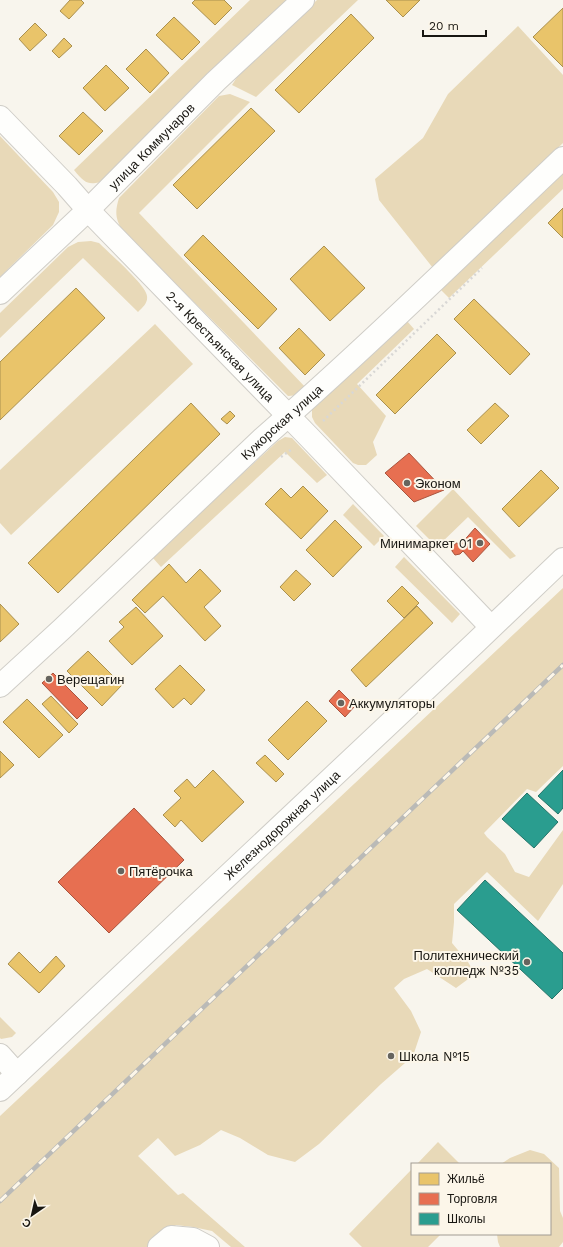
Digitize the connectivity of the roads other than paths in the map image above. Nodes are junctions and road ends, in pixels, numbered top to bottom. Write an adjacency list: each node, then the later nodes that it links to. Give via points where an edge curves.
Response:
1 (303, 0): 4 (street, улица Коммунаров, via 216,82)
2 (0, 117): 4 (street, 2-я Крестьянская улица)
3 (563, 158): 6 (street, Кужорская улица)
4 (88, 210): 5 (street, улица Коммунаров); 6 (street, 2-я Крестьянская улица)
5 (0, 293)
6 (288, 416): 8 (street, 2-я Крестьянская улица); 9 (street, Кужорская улица)
7 (563, 559): 8 (street, Железнодорожная улица)
8 (491, 627): 11 (street, Железнодорожная улица)
9 (0, 686)
10 (0, 1055): 11 (street)
11 (17, 1074): 12 (street, Железнодорожная улица)
12 (0, 1090)
13 (165, 1242): 14 (street, via 193,1239)
14 (208, 1247)

